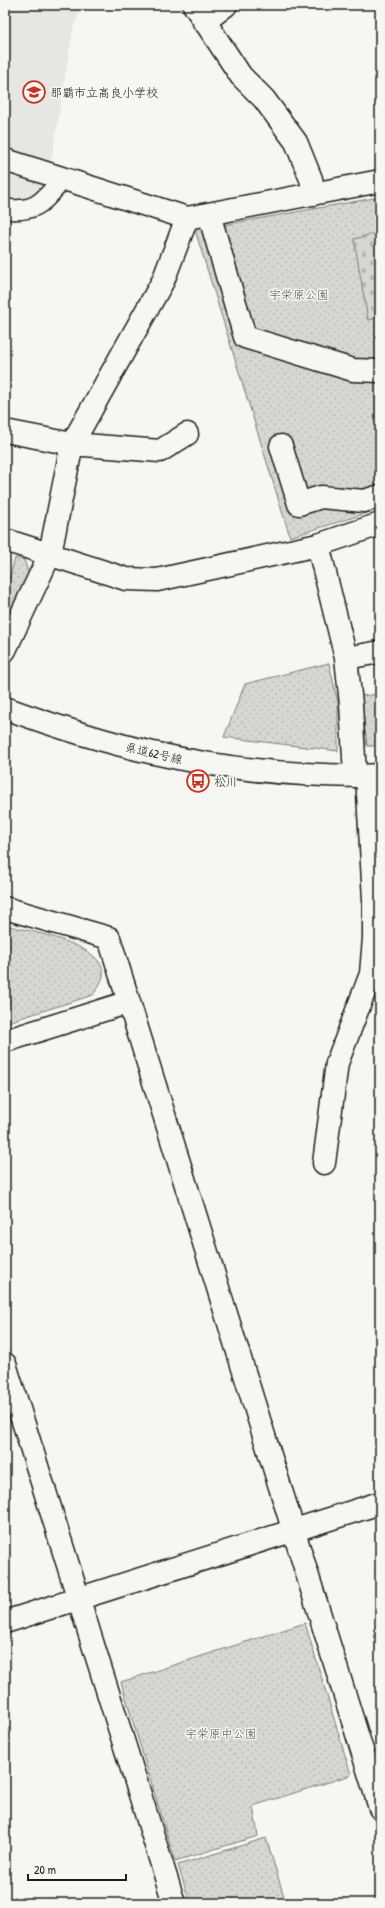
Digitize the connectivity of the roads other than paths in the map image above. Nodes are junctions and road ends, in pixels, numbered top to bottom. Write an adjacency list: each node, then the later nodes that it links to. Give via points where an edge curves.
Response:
1 (226, 5): 2 (street)
2 (199, 13): 6 (street, via 241,76 264,99 296,142 311,179)
3 (5, 160): 4 (street)
4 (64, 178): 7 (lane, via 38,206 18,210); 9 (street)
5 (380, 181): 6 (street)
6 (314, 194): 8 (street)
7 (5, 209)
8 (209, 214): 9 (street); 10 (street, via 245,337 353,370)
9 (187, 218): 13 (street, via 163,281)
10 (380, 371)
11 (5, 431): 13 (street)
12 (187, 434): 13 (street, via 160,451)
13 (72, 444): 19 (street)
14 (281, 446): 15 (street, via 300,504 321,497 364,501)
15 (380, 496)
16 (380, 524): 18 (street)
17 (5, 540): 19 (street)
18 (318, 545): 19 (street, via 157,580 126,579); 22 (street)
19 (50, 554): 20 (street)
20 (5, 650)
21 (380, 652): 22 (street)
22 (346, 658): 24 (street, via 351,704)
23 (5, 708): 24 (street, 県道62号線, via 89,737 169,758 250,770)
24 (367, 776): 25 (street)
25 (376, 880): 27 (street)
26 (5, 908): 28 (street, via 109,938)
27 (376, 976): 30 (street, via 337,1063)
28 (129, 1002): 29 (street); 33 (street)
29 (5, 1041)
30 (324, 1163)
31 (5, 1364): 34 (street)
32 (380, 1503): 33 (street)
33 (292, 1530): 34 (street); 36 (street)
34 (79, 1599): 35 (street); 37 (street)
35 (5, 1622)
36 (380, 1808)
37 (174, 1903)

